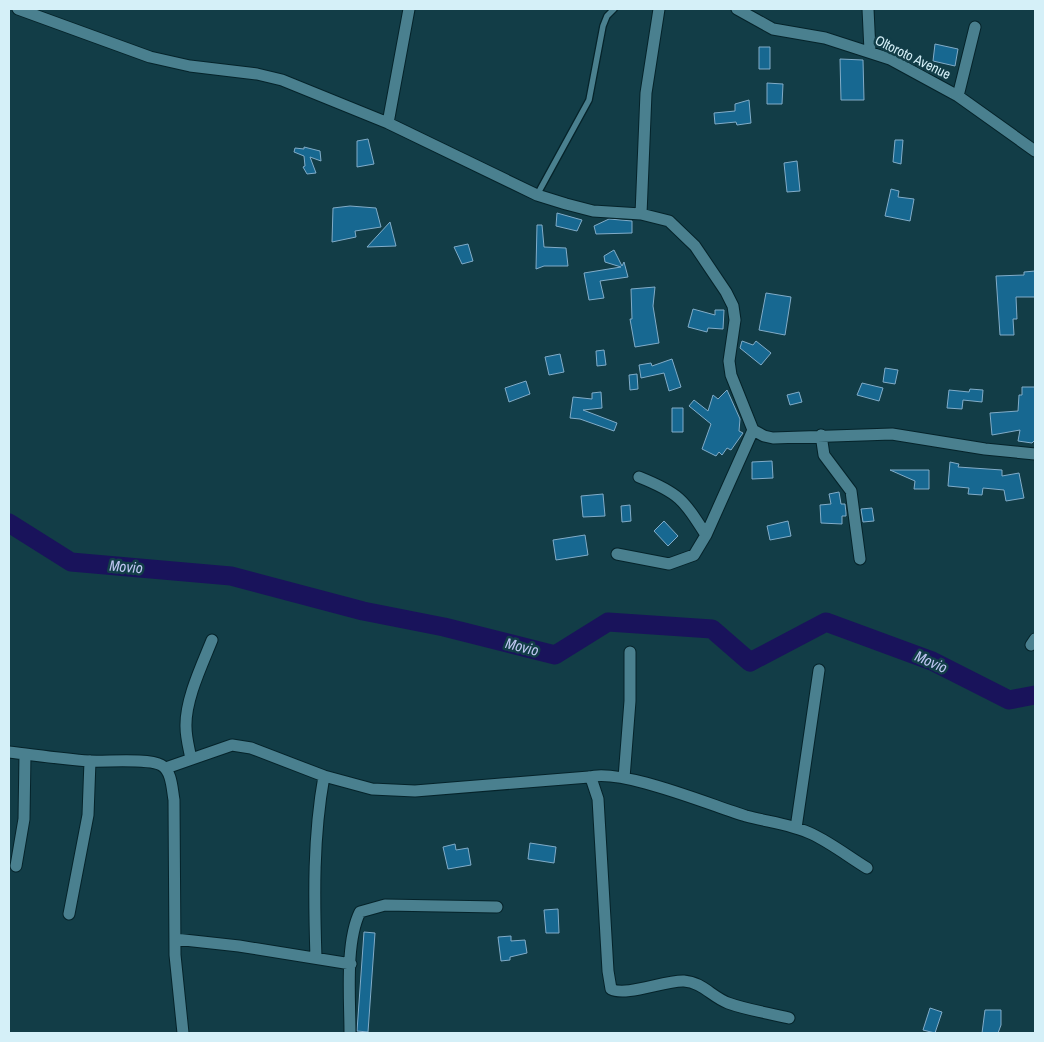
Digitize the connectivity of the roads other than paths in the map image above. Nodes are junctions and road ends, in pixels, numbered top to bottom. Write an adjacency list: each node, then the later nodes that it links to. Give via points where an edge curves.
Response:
1 (18, 9): 10 (street, via 150,57 282,80)
2 (409, 9): 10 (street)
3 (614, 9): 12 (lane, via 603,26 589,100)
4 (659, 9): 13 (street, via 646,93)
5 (737, 9): 8 (street, Oltoroto Avenue, via 773,29 825,38)
6 (868, 9): 8 (street)
7 (975, 27): 9 (street)
8 (870, 52): 9 (street, Oltoroto Avenue, via 919,73)
9 (958, 96): 11 (street, Oltoroto Avenue)
10 (388, 123): 12 (street)
11 (1035, 150)
12 (537, 195): 13 (street, via 593,211)
13 (641, 214): 14 (street, via 669,221 679,229 695,246 726,292 735,320 729,361 731,375)
14 (753, 430): 15 (street, via 773,438); 18 (street)
15 (821, 435): 16 (street, via 892,434); 20 (street, via 824,455 851,491)
16 (1035, 454)
17 (639, 477): 18 (street, via 684,501)
18 (706, 535): 19 (street, via 694,555 677,563 660,563)
19 (617, 554)
20 (860, 558)
21 (212, 640): 26 (street, via 187,716)
22 (630, 652): 31 (street)
23 (819, 670): 32 (street)
24 (9, 752): 25 (street)
25 (25, 754): 27 (street); 33 (street, via 24,819)
26 (191, 759): 28 (street); 29 (street, via 232,745 243,746)
27 (90, 761): 28 (street, via 150,763); 36 (street, via 88,815)
28 (166, 768): 37 (street, via 174,800)
29 (324, 776): 30 (street, via 372,789 415,791); 38 (street, via 314,863)
30 (589, 777): 31 (street, via 608,775); 40 (street, via 598,799 611,989 621,991 691,982 732,1004)
31 (624, 778): 32 (street)
32 (796, 828): 34 (street)
33 (16, 866)
34 (867, 868)
35 (497, 907): 39 (street, via 385,905 360,912 354,924)
36 (69, 914)
37 (175, 939): 38 (street); 41 (street)
38 (316, 958): 39 (street)
39 (351, 964): 42 (street)
40 (789, 1018)
41 (183, 1033)
42 (350, 1033)

